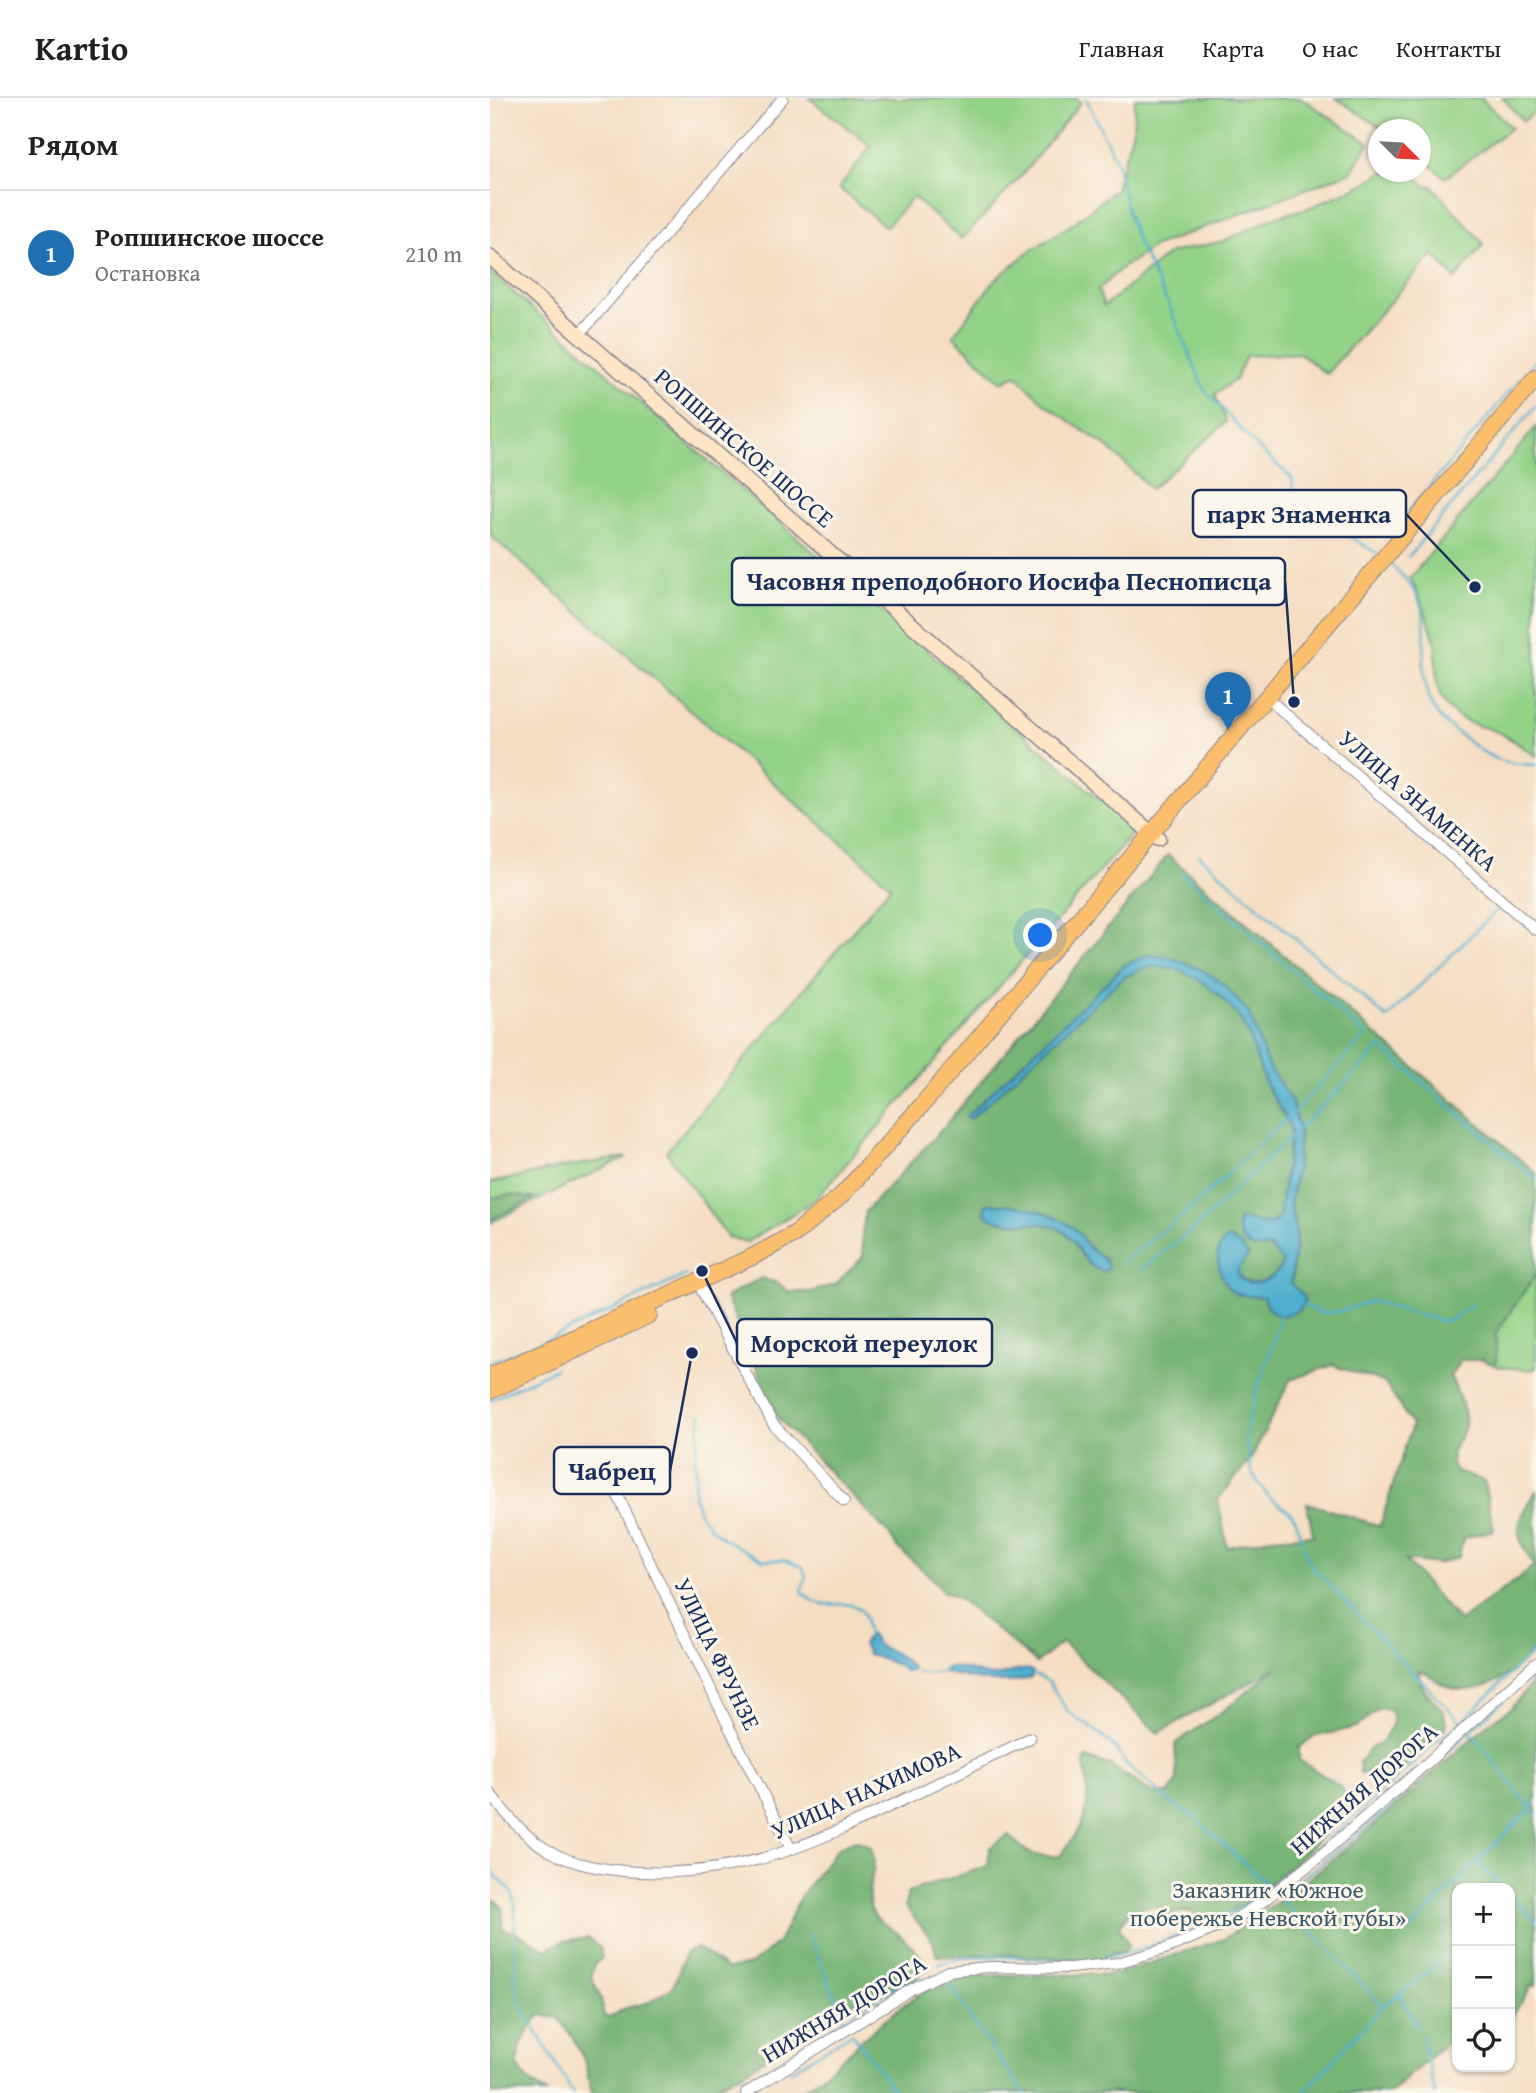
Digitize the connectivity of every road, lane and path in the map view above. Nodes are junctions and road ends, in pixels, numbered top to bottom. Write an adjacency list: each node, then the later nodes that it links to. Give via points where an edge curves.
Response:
1 (783, 98): 3 (street)
2 (490, 257): 3 (main road, РОПШИНСКОЕ ШОССЕ)
3 (579, 335): 9 (main road, РОПШИНСКОЕ ШОССЕ)
4 (1536, 378): 6 (main road)
5 (1536, 393): 6 (main road)
6 (1397, 549): 7 (main road)
7 (1375, 575): 8 (main road); 9 (main road)
8 (1273, 703): 9 (main road); 10 (street, УЛИЦА ЗНАМЕНКА)
9 (1154, 836): 11 (main road, via 849,1201 783,1252); 12 (main road, via 881,1154 815,1219 754,1255)
10 (1536, 930)
11 (702, 1291): 13 (main road); 15 (street, via 773,1424)
12 (490, 1376)
13 (490, 1391)
14 (608, 1475): 19 (street, УЛИЦА ФРУНЗЕ)
15 (844, 1501)
16 (1536, 1663): 20 (street, НИЖНЯЯ ДОРОГА, via 1314,1861 1230,1922 1117,1963 948,1971 909,1990)
17 (1030, 1738): 19 (street, УЛИЦА НАХИМОВА, via 820,1840)
18 (490, 1793): 19 (street, УЛИЦА НАХИМОВА, via 545,1849 581,1865 675,1874 752,1861)
19 (791, 1849)
20 (746, 2093)

